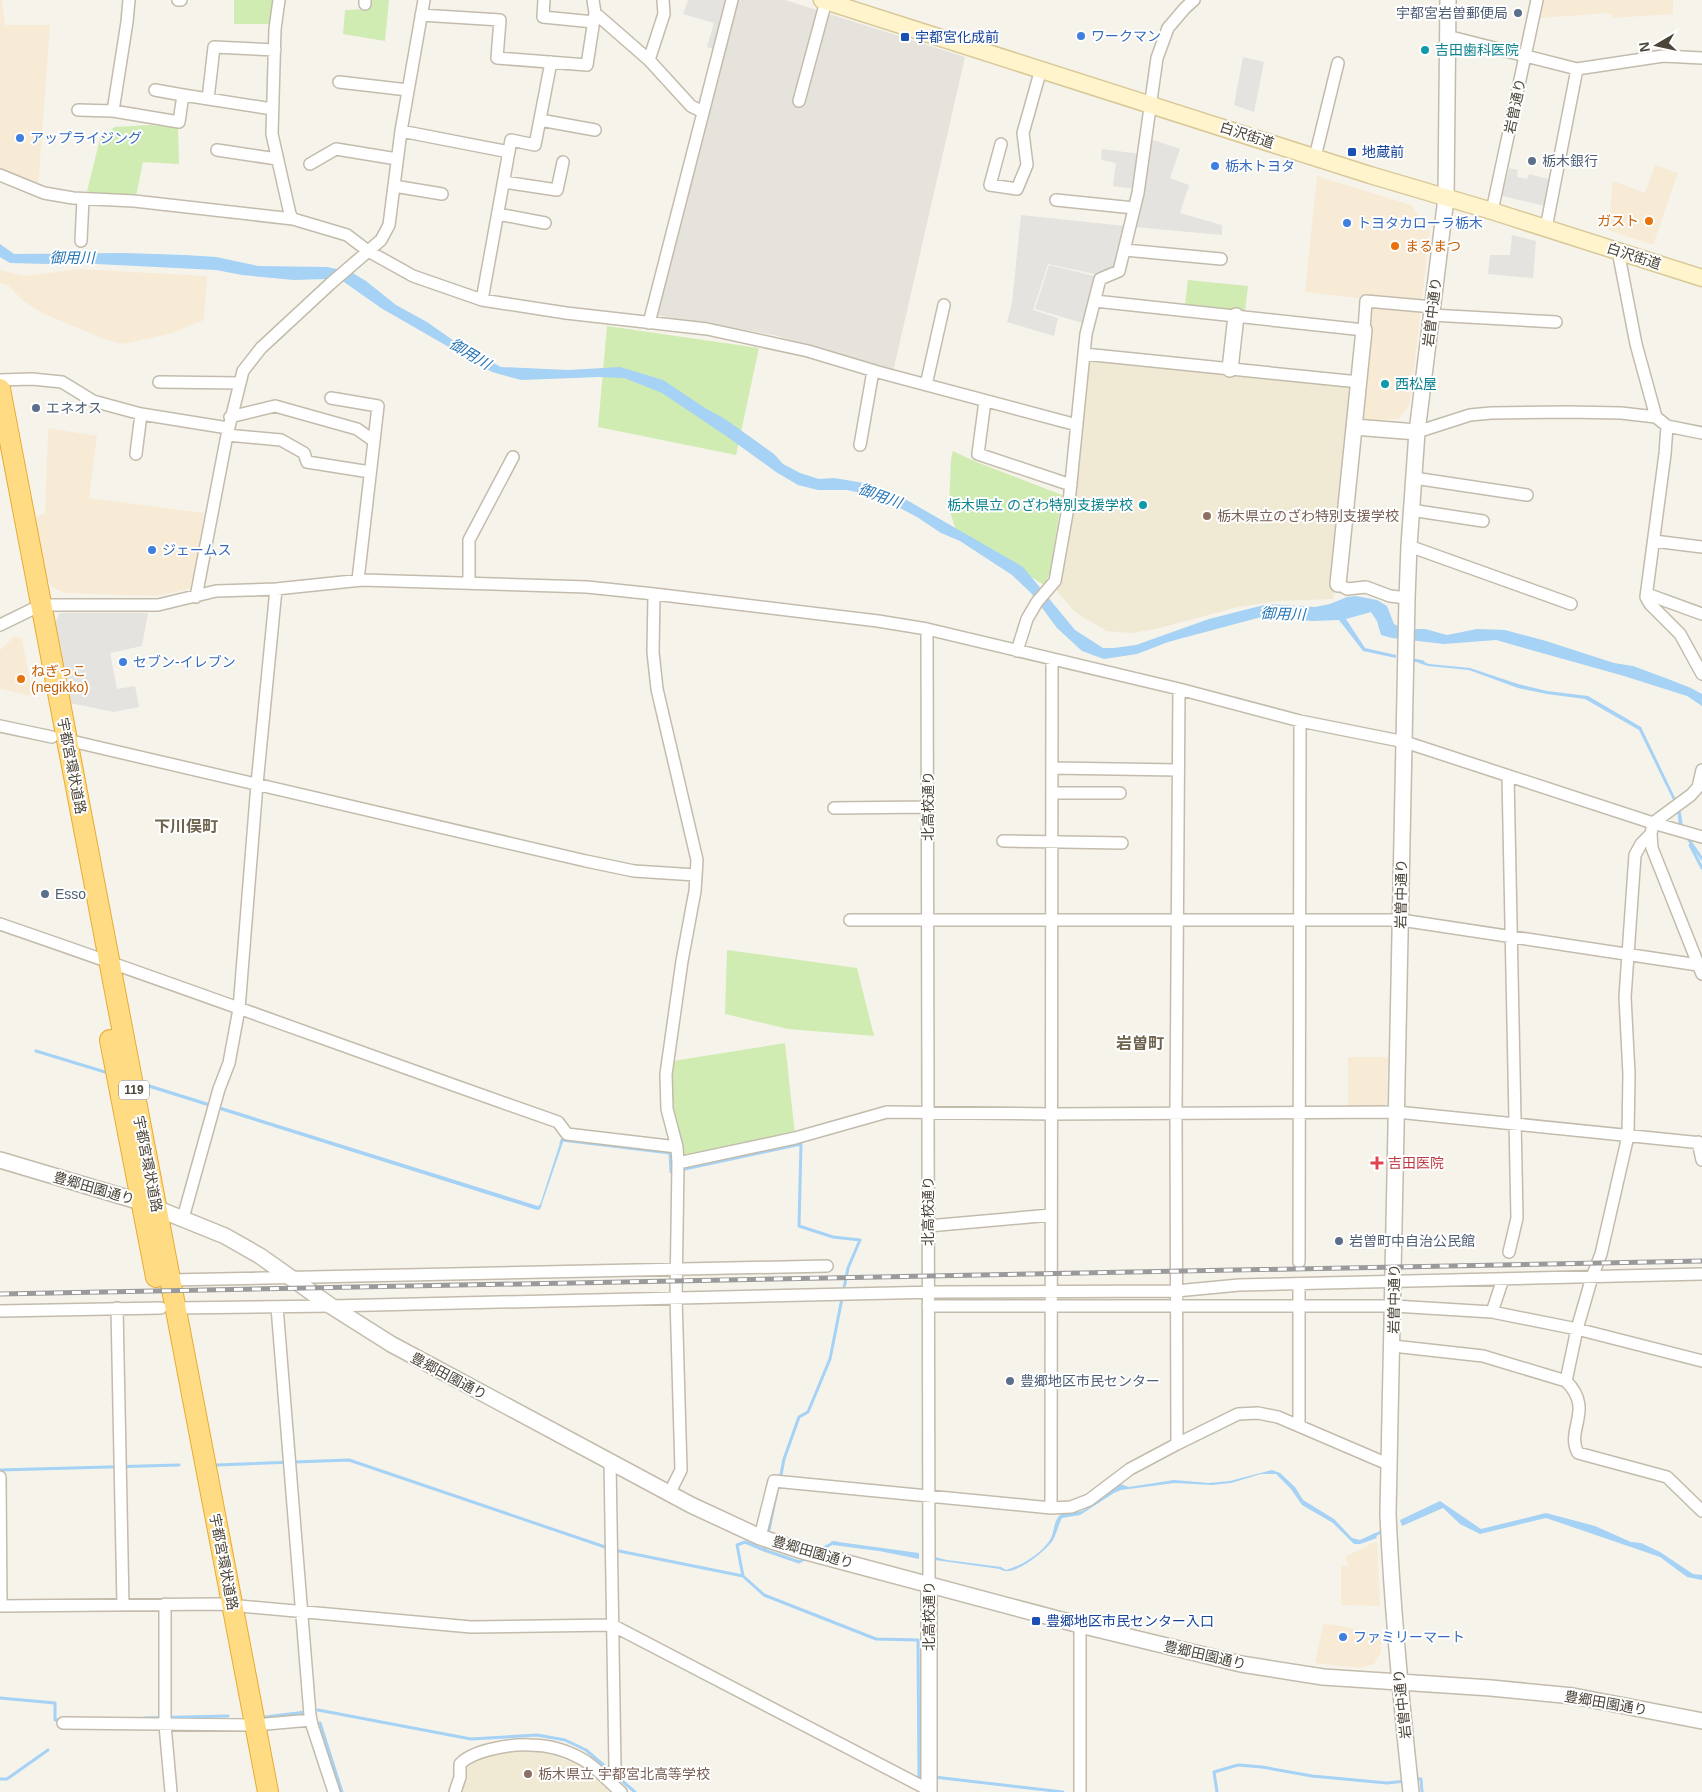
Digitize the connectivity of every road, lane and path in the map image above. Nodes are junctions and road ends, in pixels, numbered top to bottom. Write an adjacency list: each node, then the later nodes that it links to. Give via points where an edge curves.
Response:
1 (129, 0): 32 (street)
2 (279, 0): 15 (street)
3 (424, 0): 12 (street)
4 (544, 0): 13 (street, via 543,17)
5 (593, 0): 13 (street)
6 (663, 0): 18 (street, via 664,14)
7 (732, 0): 33 (street)
8 (1194, 0): 29 (street, via 1168,28 1157,58)
9 (1448, 0): 14 (street, 岩曽中通り)
10 (1537, 0): 16 (street, 岩曽通り)
11 (824, 1): 21 (main road, 白沢街道); 28 (street)
12 (421, 15): 19 (street, via 500,20 497,58); 25 (street)
13 (595, 18): 18 (street); 19 (street, via 587,65)
14 (1447, 36): 16 (street); 49 (street, 岩曽中通り)
15 (275, 50): 27 (street, via 214,47); 30 (street)
16 (1525, 57): 22 (street); 53 (street, 岩曽通り)
17 (1702, 58): 22 (street, via 1663,56)
18 (649, 60): 33 (street, via 691,106)
19 (551, 62): 34 (street)
20 (1338, 63): 40 (street)
21 (1041, 69): 29 (main road, 白沢街道); 37 (street, via 1023,133 1028,165 1017,189 990,185)
22 (1577, 69): 57 (street)
23 (339, 82): 25 (street)
24 (156, 90): 26 (street)
25 (408, 90): 36 (street)
26 (183, 95): 27 (street); 32 (street, via 179,122)
27 (208, 99): 30 (street)
28 (799, 101)
29 (1150, 104): 40 (main road, 白沢街道); 52 (street)
30 (272, 109): 41 (street)
31 (78, 110): 32 (street)
32 (112, 111)
33 (703, 112): 70 (street)
34 (540, 120): 35 (street); 39 (street, via 535,145 511,140)
35 (595, 130)
36 (401, 131): 39 (street); 42 (street)
37 (1002, 144)
38 (217, 150): 41 (street)
39 (509, 152): 46 (street)
40 (1316, 158): 49 (main road, 白沢街道)
41 (277, 159): 55 (street)
42 (397, 159): 44 (street, via 336,149); 47 (street)
43 (563, 162): 46 (street, via 557,190)
44 (310, 164)
45 (0, 175): 50 (street, via 44,193)
46 (504, 182): 54 (street)
47 (394, 186): 48 (street); 60 (street, via 389,225 381,240)
48 (442, 194)
49 (1446, 198): 53 (main road, 白沢街道); 67 (street, 岩曽中通り)
50 (83, 199): 55 (street, via 134,201); 58 (street)
51 (1056, 200): 52 (street)
52 (1134, 208): 59 (street)
53 (1492, 211): 57 (main road, 白沢街道)
54 (498, 214): 56 (street); 64 (street)
55 (293, 219): 60 (street, via 347,235)
56 (545, 223)
57 (1546, 228): 61 (main road, 白沢街道)
58 (81, 240)
59 (1124, 250): 62 (street); 65 (street, via 1119,271 1100,279)
60 (368, 251): 64 (street, via 413,276); 78 (street, via 261,348 243,371)
61 (1618, 251): 63 (main road, 白沢街道); 84 (street, via 1636,344)
62 (1221, 259)
63 (1702, 278)
64 (482, 300): 70 (street)
65 (1095, 301): 68 (street); 72 (street)
66 (944, 304): 79 (street)
67 (1432, 311): 69 (street); 71 (street, via 1366,301); 89 (street, 岩曽中通り)
68 (1236, 316): 71 (street); 73 (street)
69 (1556, 322)
70 (649, 323): 74 (street, via 707,329 808,351)
71 (1364, 330): 77 (street)
72 (1084, 354): 73 (street); 85 (street)
73 (1230, 369): 77 (street)
74 (873, 371): 79 (street); 92 (street)
75 (0, 380): 83 (street, via 62,382 93,401)
76 (160, 382): 78 (street)
77 (1359, 382): 88 (street)
78 (240, 383): 86 (street)
79 (926, 385): 82 (street)
80 (0, 389): 114 (highway, 宇都宮環状道路 / 119)
81 (331, 398): 91 (street, via 378,406)
82 (985, 401): 85 (street); 98 (street, via 978,454)
83 (141, 414): 86 (street); 93 (street)
84 (1656, 417): 87 (street); 89 (street, via 1621,413 1491,413 1470,415)
85 (1077, 425): 98 (street)
86 (228, 426): 91 (street, via 275,406 357,429); 96 (street, via 281,440 304,453 307,462); 111 (street)
87 (1667, 426): 90 (street); 102 (street)
88 (1354, 427): 89 (street); 107 (street)
89 (1417, 432): 97 (street, 岩曽中通り)
90 (1702, 433)
91 (374, 441): 96 (street)
92 (860, 445)
93 (136, 454)
94 (513, 457): 106 (street, via 469,540)
95 (0, 460): 114 (highway, 宇都宮環状道路 / 119)
96 (370, 472): 105 (street)
97 (1414, 478): 99 (street); 100 (street, 岩曽中通り)
98 (1071, 486): 118 (street, via 1055,581 1027,619)
99 (1527, 495)
100 (1411, 510): 101 (street); 103 (street, 岩曽中通り)
101 (1483, 521)
102 (1654, 541): 104 (street); 110 (street)
103 (1409, 546): 112 (street, 岩曽中通り); 113 (street)
104 (1702, 547)
105 (358, 580): 106 (street); 108 (street)
106 (469, 583): 109 (street, via 587,587)
107 (1338, 584): 112 (street, via 1347,588 1366,586 1390,596)
108 (276, 589): 111 (street, via 216,591); 130 (street)
109 (654, 594): 117 (street, via 878,621); 140 (street, via 653,652 657,689 697,860)
110 (1647, 594): 115 (street); 120 (street, via 1650,604 1680,634)
111 (196, 597): 114 (street, via 158,605)
112 (1407, 598): 125 (street, 岩曽中通り)
113 (1571, 604)
114 (35, 608): 116 (street); 124 (highway, 宇都宮環状道路 / 119)
115 (1702, 614)
116 (0, 625)
117 (927, 630): 118 (street); 133 (street, 北高校通り)
118 (1017, 651): 119 (street)
119 (1052, 659): 121 (street); 126 (street)
120 (1702, 674)
121 (1178, 689): 122 (street); 127 (street)
122 (1300, 720): 125 (street); 144 (street)
123 (0, 726): 124 (street)
124 (59, 739): 130 (street); 150 (highway, 宇都宮環状道路 / 119)
125 (1405, 742): 129 (street); 145 (street, 岩曽中通り)
126 (1052, 768): 127 (street); 131 (street)
127 (1178, 770): 146 (street)
128 (1702, 770): 135 (street, via 1698,787)
129 (1508, 776): 135 (street); 148 (street)
130 (257, 784): 140 (street, via 634,871); 152 (street)
131 (1052, 793): 132 (street); 138 (street)
132 (1120, 793)
133 (928, 807): 134 (street); 142 (street, 北高校通り)
134 (834, 808)
135 (1652, 828): 136 (street); 149 (street, via 1635,855); 151 (street, via 1652,848)
136 (1702, 837)
137 (1003, 841): 138 (street)
138 (1052, 841): 139 (street); 143 (street)
139 (1122, 843)
140 (696, 875): 161 (street, via 666,1074 666,1110)
141 (850, 920): 142 (street)
142 (929, 920): 143 (street); 153 (street, 北高校通り)
143 (1052, 920): 146 (street); 157 (street)
144 (1300, 920): 145 (street); 146 (street); 155 (street)
145 (1401, 920): 148 (street); 156 (street, 岩曽中通り)
146 (1176, 921): 154 (street)
147 (0, 924): 150 (street)
148 (1510, 936): 149 (street); 158 (street)
149 (1628, 954): 151 (street); 159 (street, via 1625,997)
150 (102, 959): 152 (street); 165 (highway, 宇都宮環状道路 / 119)
151 (1700, 969)
152 (239, 1009): 161 (street, via 558,1122 567,1134); 167 (street, via 229,1063)
153 (928, 1112): 157 (street); 164 (street, via 887,1112 795,1138); 168 (street, 北高校通り)
154 (1176, 1112): 155 (street); 157 (street); 180 (street)
155 (1300, 1112): 156 (street); 170 (street)
156 (1397, 1112): 158 (street); 178 (street, 岩曽中通り)
157 (1052, 1114): 166 (street)
158 (1516, 1124): 159 (street); 169 (street, via 1517,1218)
159 (1628, 1136): 160 (street); 174 (street, via 1601,1254)
160 (1700, 1142): 163 (street)
161 (676, 1148): 164 (street)
162 (0, 1160): 165 (street, 豊郷田園通り)
163 (1702, 1160)
164 (678, 1163): 172 (street)
165 (149, 1205): 167 (street, 豊郷田園通り); 177 (highway, 宇都宮環状道路 / 119); 192 (highway, 宇都宮環状道路 / 119)
166 (1051, 1215): 168 (street); 182 (street)
167 (183, 1218): 175 (street, 豊郷田園通り, via 242,1245)
168 (928, 1226): 181 (street, 北高校通り)
169 (1509, 1252)
170 (1298, 1262)
171 (827, 1266): 172 (street)
172 (676, 1269): 175 (street); 183 (street)
173 (1702, 1274): 174 (street)
174 (1592, 1277): 176 (street); 195 (street)
175 (291, 1278): 177 (street); 184 (street, 豊郷田園通り)
176 (1503, 1279): 178 (street); 194 (street)
177 (170, 1280): 192 (highway, 宇都宮環状道路 / 119)
178 (1394, 1282): 179 (street); 187 (street, 岩曽中通り)
179 (1299, 1284): 180 (street); 186 (street)
180 (1176, 1291): 182 (street); 190 (street)
181 (928, 1292): 182 (street); 183 (street); 185 (street, 北高校通り)
182 (1051, 1292): 189 (street)
183 (676, 1297): 184 (street); 204 (street, via 681,1470)
184 (331, 1306): 188 (street); 201 (street, 豊郷田園通り, via 391,1344)
185 (928, 1306): 189 (street); 205 (street, 北高校通り)
186 (1300, 1306): 187 (street); 190 (street); 199 (street)
187 (1394, 1306): 194 (street); 196 (street, 岩曽中通り)
188 (277, 1307): 192 (street); 215 (street)
189 (1051, 1307): 190 (street); 206 (street)
190 (1176, 1307): 200 (street)
191 (117, 1308): 192 (street); 193 (street); 213 (street)
192 (168, 1308): 212 (highway, 宇都宮環状道路 / 119)
193 (0, 1311)
194 (1492, 1312): 195 (street)
195 (1577, 1329): 197 (street); 198 (street)
196 (1393, 1346): 198 (street, via 1483,1356); 202 (street, 岩曽中通り)
197 (1702, 1361)
198 (1566, 1381): 207 (street, via 1578,1396 1574,1446 1578,1453 1667,1477)
199 (1298, 1426): 200 (street, via 1278,1417 1238,1414); 202 (street)
200 (1177, 1444): 206 (street, via 1130,1469 1089,1500)
201 (610, 1462): 204 (street, 豊郷田園通り); 216 (street)
202 (1390, 1465): 218 (street, 岩曽中通り, via 1389,1538)
203 (0, 1477): 208 (street)
204 (669, 1494): 209 (street, 豊郷田園通り)
205 (928, 1496): 206 (street); 209 (street, via 774,1481); 210 (street, 北高校通り)
206 (1050, 1508)
207 (1702, 1511)
208 (0, 1515): 214 (street)
209 (760, 1536): 210 (street, 豊郷田園通り)
210 (929, 1585): 217 (street, 豊郷田園通り); 225 (street, 北高校通り)
211 (166, 1604): 212 (street); 213 (street); 222 (street)
212 (225, 1604): 215 (street); 223 (highway, 宇都宮環状道路 / 119)
213 (123, 1605): 214 (street)
214 (0, 1608)
215 (301, 1610): 216 (street, via 471,1627); 219 (street)
216 (612, 1625): 224 (street); 225 (street)
217 (1080, 1625): 218 (street, 豊郷田園通り, via 1241,1664); 232 (street)
218 (1399, 1683): 220 (street, 豊郷田園通り, via 1573,1696); 233 (street, 岩曽中通り)
219 (311, 1720): 223 (street); 229 (street)
220 (1702, 1721)
221 (63, 1723): 222 (street)
222 (165, 1725): 223 (street); 226 (street)
223 (248, 1725): 227 (highway, 宇都宮環状道路 / 119); 228 (highway, 宇都宮環状道路 / 119)
224 (615, 1767)
225 (930, 1791)
226 (171, 1792)
227 (254, 1792)
228 (268, 1792)
229 (334, 1792)
230 (455, 1792): 231 (street, via 460,1764 466,1757 487,1749 529,1744 560,1749 584,1760)
231 (621, 1792)
232 (1080, 1792)
233 (1411, 1792)

